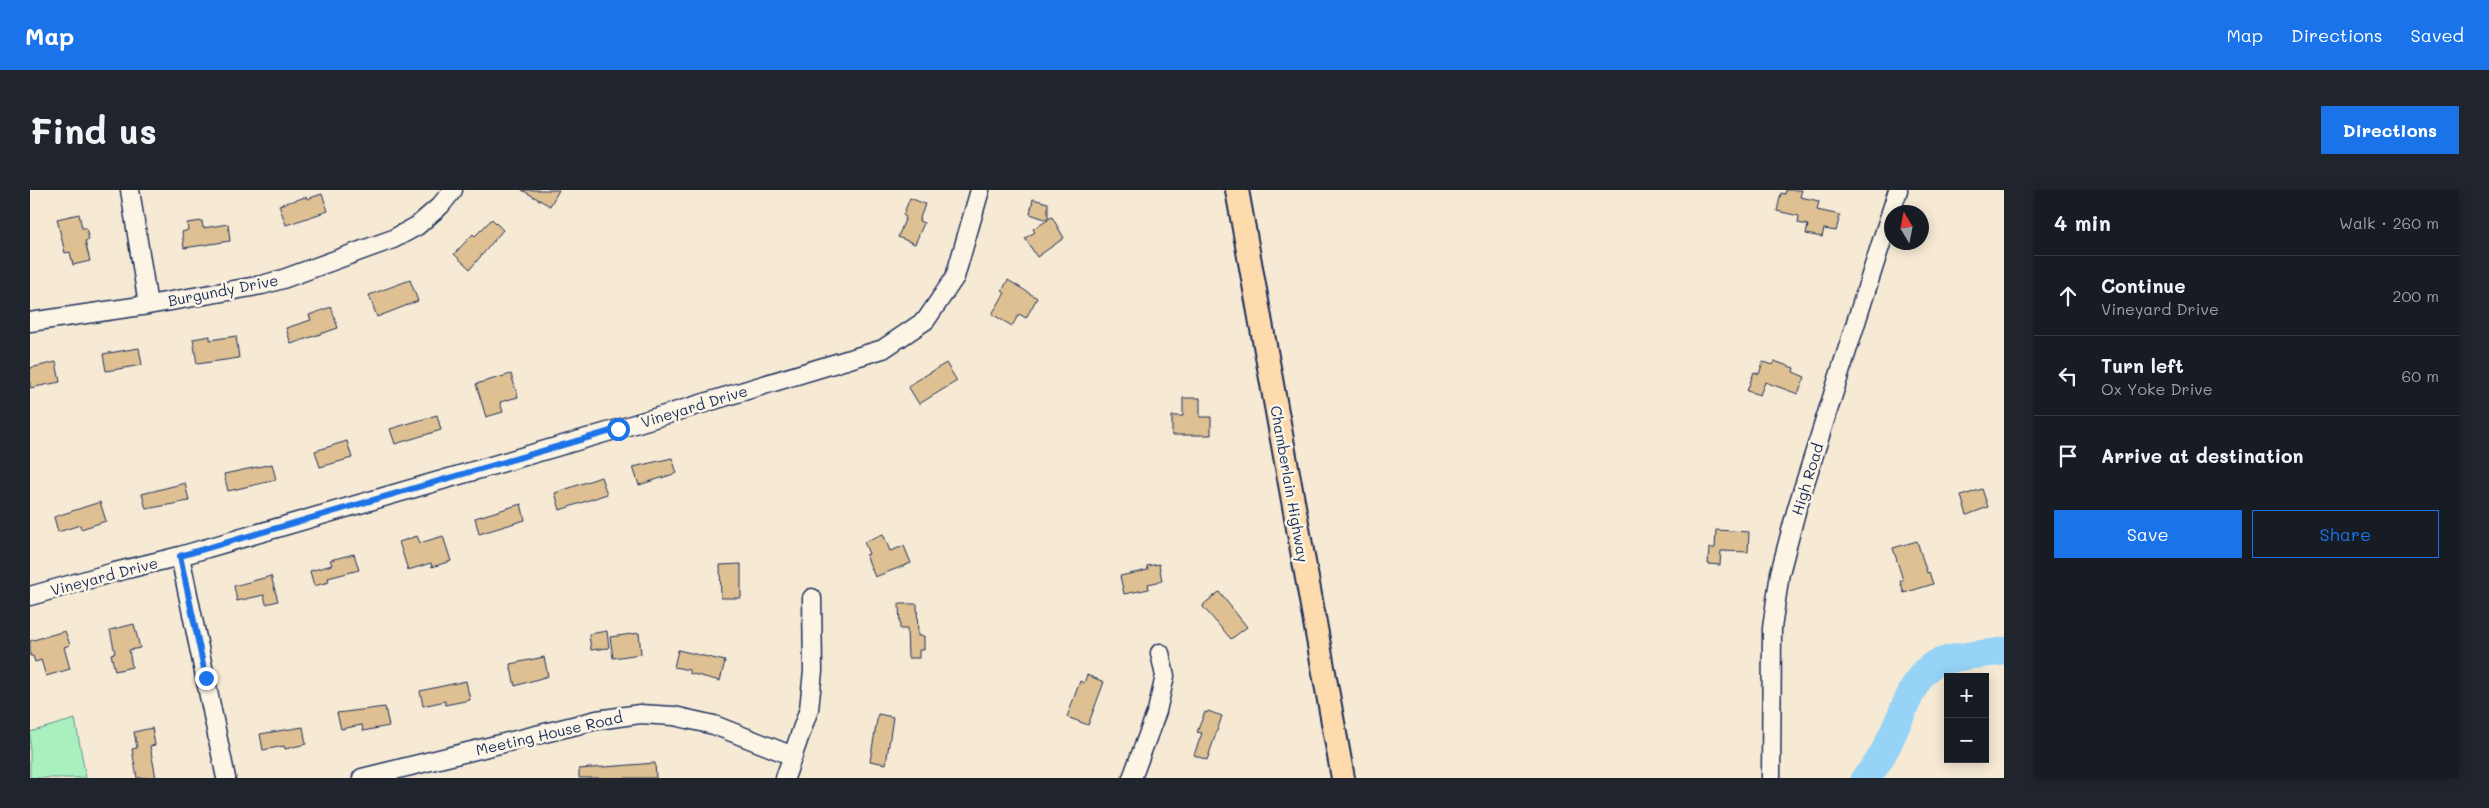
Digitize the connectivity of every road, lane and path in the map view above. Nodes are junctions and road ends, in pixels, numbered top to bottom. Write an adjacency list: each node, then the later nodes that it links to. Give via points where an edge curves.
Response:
1 (130, 190): 6 (street)
2 (453, 190): 6 (street, Burgundy Drive, via 417,226 393,239 262,285)
3 (980, 190): 8 (street, Vineyard Drive, via 955,277 926,320 883,349)
4 (1237, 190): 17 (main road, Chamberlain Highway)
5 (1898, 190): 18 (street, High Road, via 1800,499 1780,573 1772,628)
6 (148, 305): 7 (street, Burgundy Drive)
7 (30, 322)
8 (180, 556): 9 (street, Vineyard Drive); 13 (street)
9 (30, 596)
10 (812, 598): 12 (street, via 813,670 809,709)
11 (1160, 653): 16 (street, via 1165,676 1157,711)
12 (793, 756): 14 (street, Meeting House Road, via 714,725 674,716 640,714 597,720); 15 (street)
13 (226, 778)
14 (362, 778)
15 (785, 778)
16 (1132, 778)
17 (1343, 778)
18 (1771, 778)

